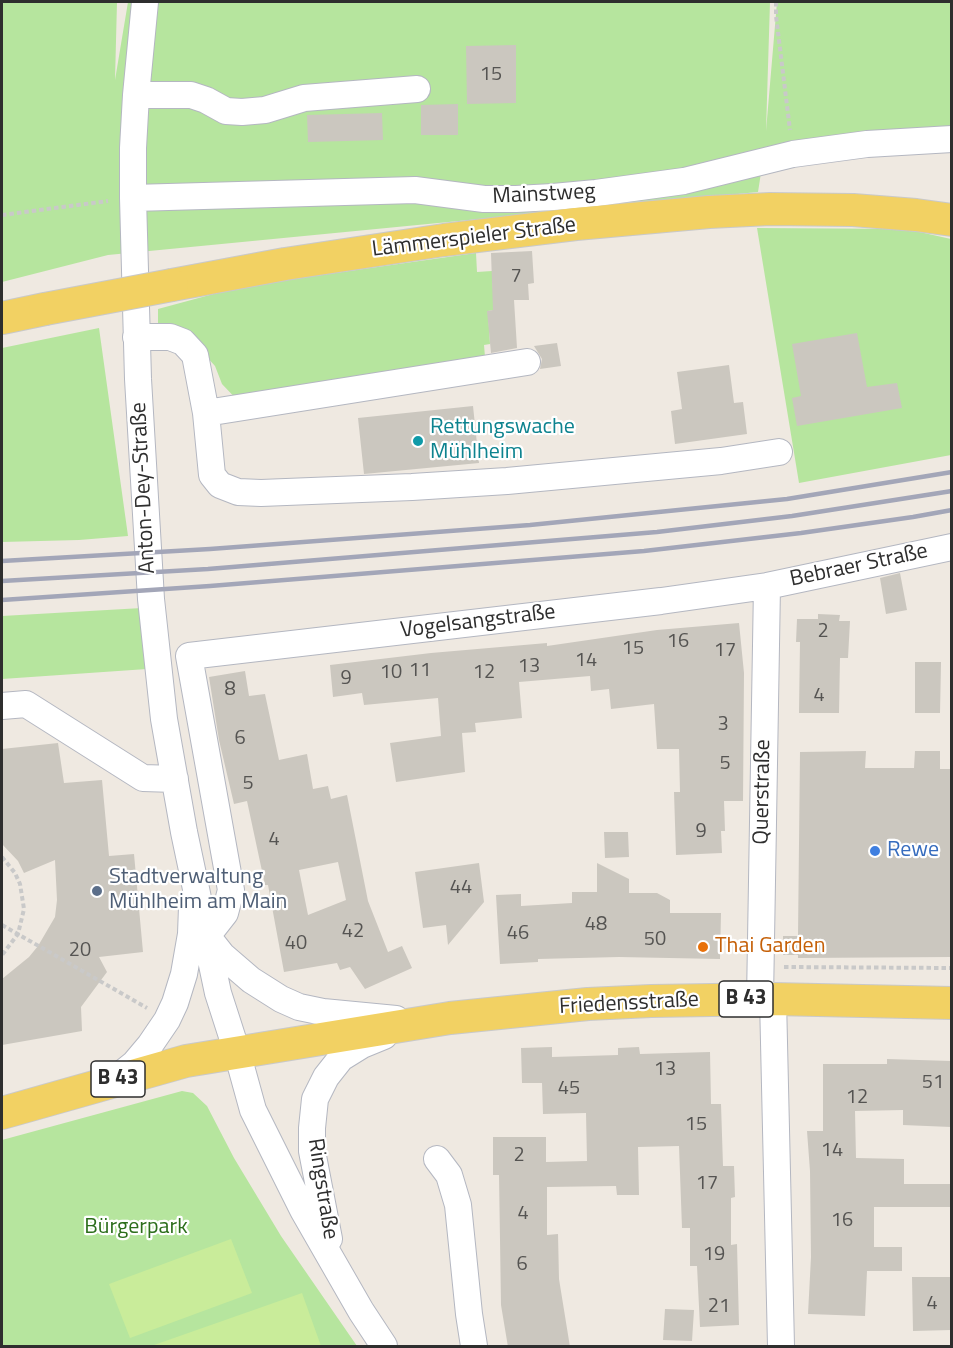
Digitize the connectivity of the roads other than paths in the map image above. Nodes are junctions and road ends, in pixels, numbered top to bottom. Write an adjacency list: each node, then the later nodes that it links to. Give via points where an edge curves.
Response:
1 (145, 2): 3 (street, Anton-Dey-Straße)
2 (417, 89): 3 (street, via 304,98 265,110 242,112 226,111 191,95)
3 (136, 95): 5 (street, Anton-Dey-Straße)
4 (951, 139): 5 (street, Mainstweg, via 793,154 684,181 516,199 414,190)
5 (133, 198): 8 (street, Anton-Dey-Straße)
6 (951, 220): 7 (main road, Lämmerspieler Straße, bridge, via 853,210 770,210 586,223 444,240)
7 (2, 318)
8 (136, 337): 10 (street, via 170,337 189,347 198,362); 15 (street, Anton-Dey-Straße, via 151,599)
9 (527, 362): 10 (street)
10 (206, 412): 11 (street, via 212,475 225,488 248,493 575,476)
11 (779, 452)
12 (951, 547): 13 (street, Bebraer Straße)
13 (767, 586): 17 (street, Vogelsangstraße, via 188,650 231,890 225,913); 18 (street, Querstraße, via 760,967)
14 (2, 706): 15 (street, via 26,704 143,778)
15 (175, 779): 16 (street, Anton-Dey-Straße)
16 (194, 877): 17 (street, Anton-Dey-Straße); 22 (street, Anton-Dey-Straße, via 184,974 175,1003 150,1045)
17 (207, 936): 20 (street, Friedensstraße, via 251,980 299,1007 365,1017); 21 (street, Anton-Dey-Straße, via 218,993)
18 (766, 999): 19 (main road, Friedensstraße / B 43); 20 (main road, Friedensstraße / B 43, via 588,1004); 28 (street, Querstraße)
19 (951, 1003)
20 (450, 1018): 21 (main road, Friedensstraße / B 43); 25 (street, Ringstraße, via 362,1045 341,1058 320,1088 313,1110 312,1151)
21 (237, 1052): 22 (main road, Friedensstraße / B 43); 25 (street, Ringstraße, via 261,1129)
22 (114, 1080): 23 (main road, Friedensstraße / B 43)
23 (2, 1113)
24 (437, 1159): 27 (street, via 449,1175 458,1204)
25 (335, 1266): 26 (street, Ringstraße)
26 (384, 1347)
27 (474, 1347)
28 (781, 1347)

